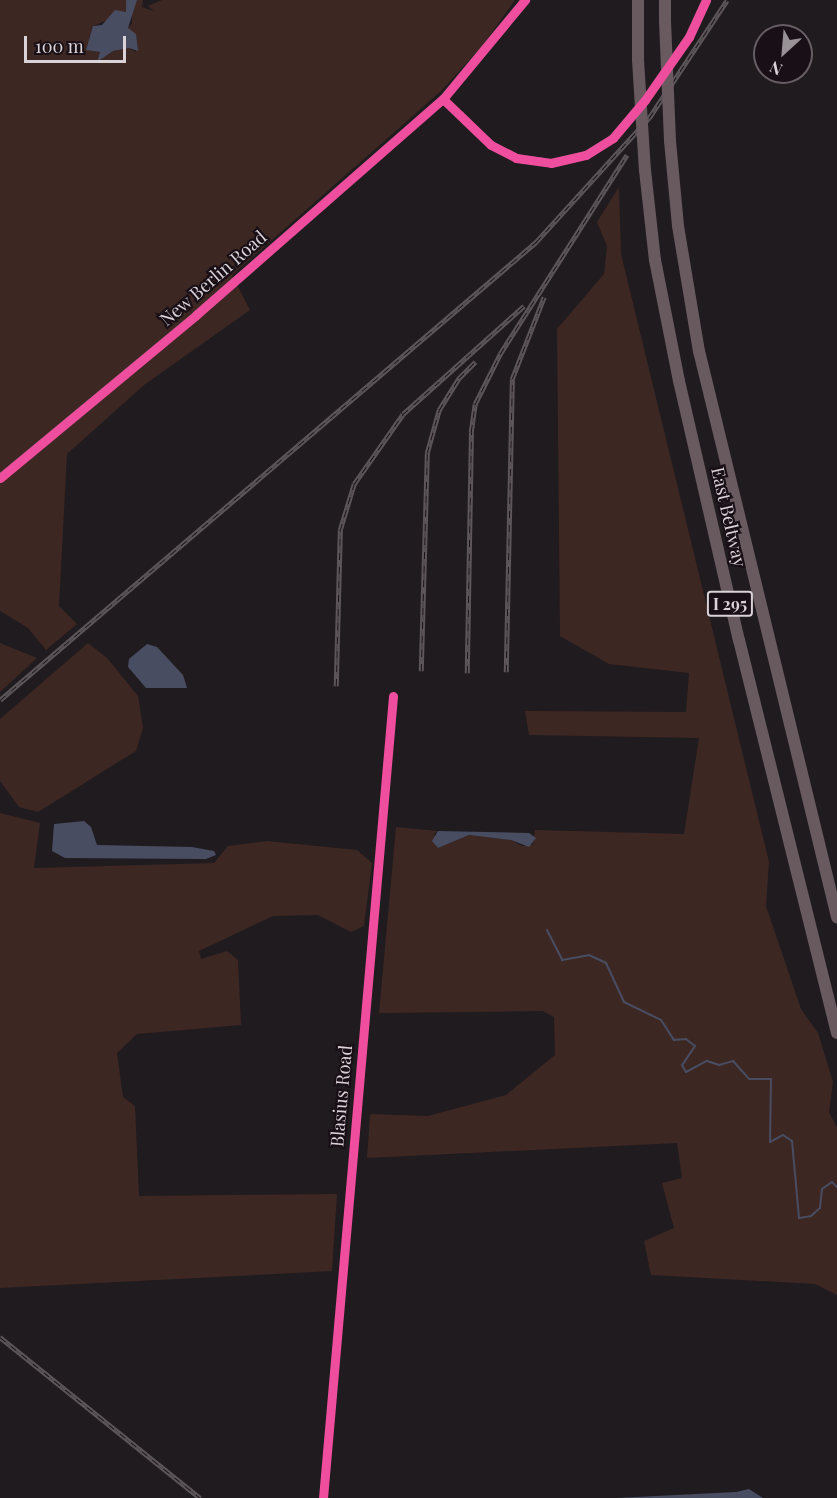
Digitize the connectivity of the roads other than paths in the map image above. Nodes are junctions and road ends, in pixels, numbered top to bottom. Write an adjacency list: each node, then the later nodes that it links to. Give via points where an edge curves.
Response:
1 (525, 0): 5 (street, New Berlin Road)
2 (638, 0): 9 (highway, East Beltway / I 295, bridge, via 645,170 655,260 739,640)
3 (665, 0): 8 (highway, East Beltway / I 295, bridge, via 670,141 678,226 699,351)
4 (706, 0): 5 (street, via 689,37 645,100 613,138 586,155 551,164 516,158 491,145)
5 (443, 99): 6 (street, New Berlin Road, via 196,315)
6 (0, 478)
7 (393, 696): 10 (street, Blasius Road)
8 (837, 917)
9 (837, 1033)
10 (323, 1498)

